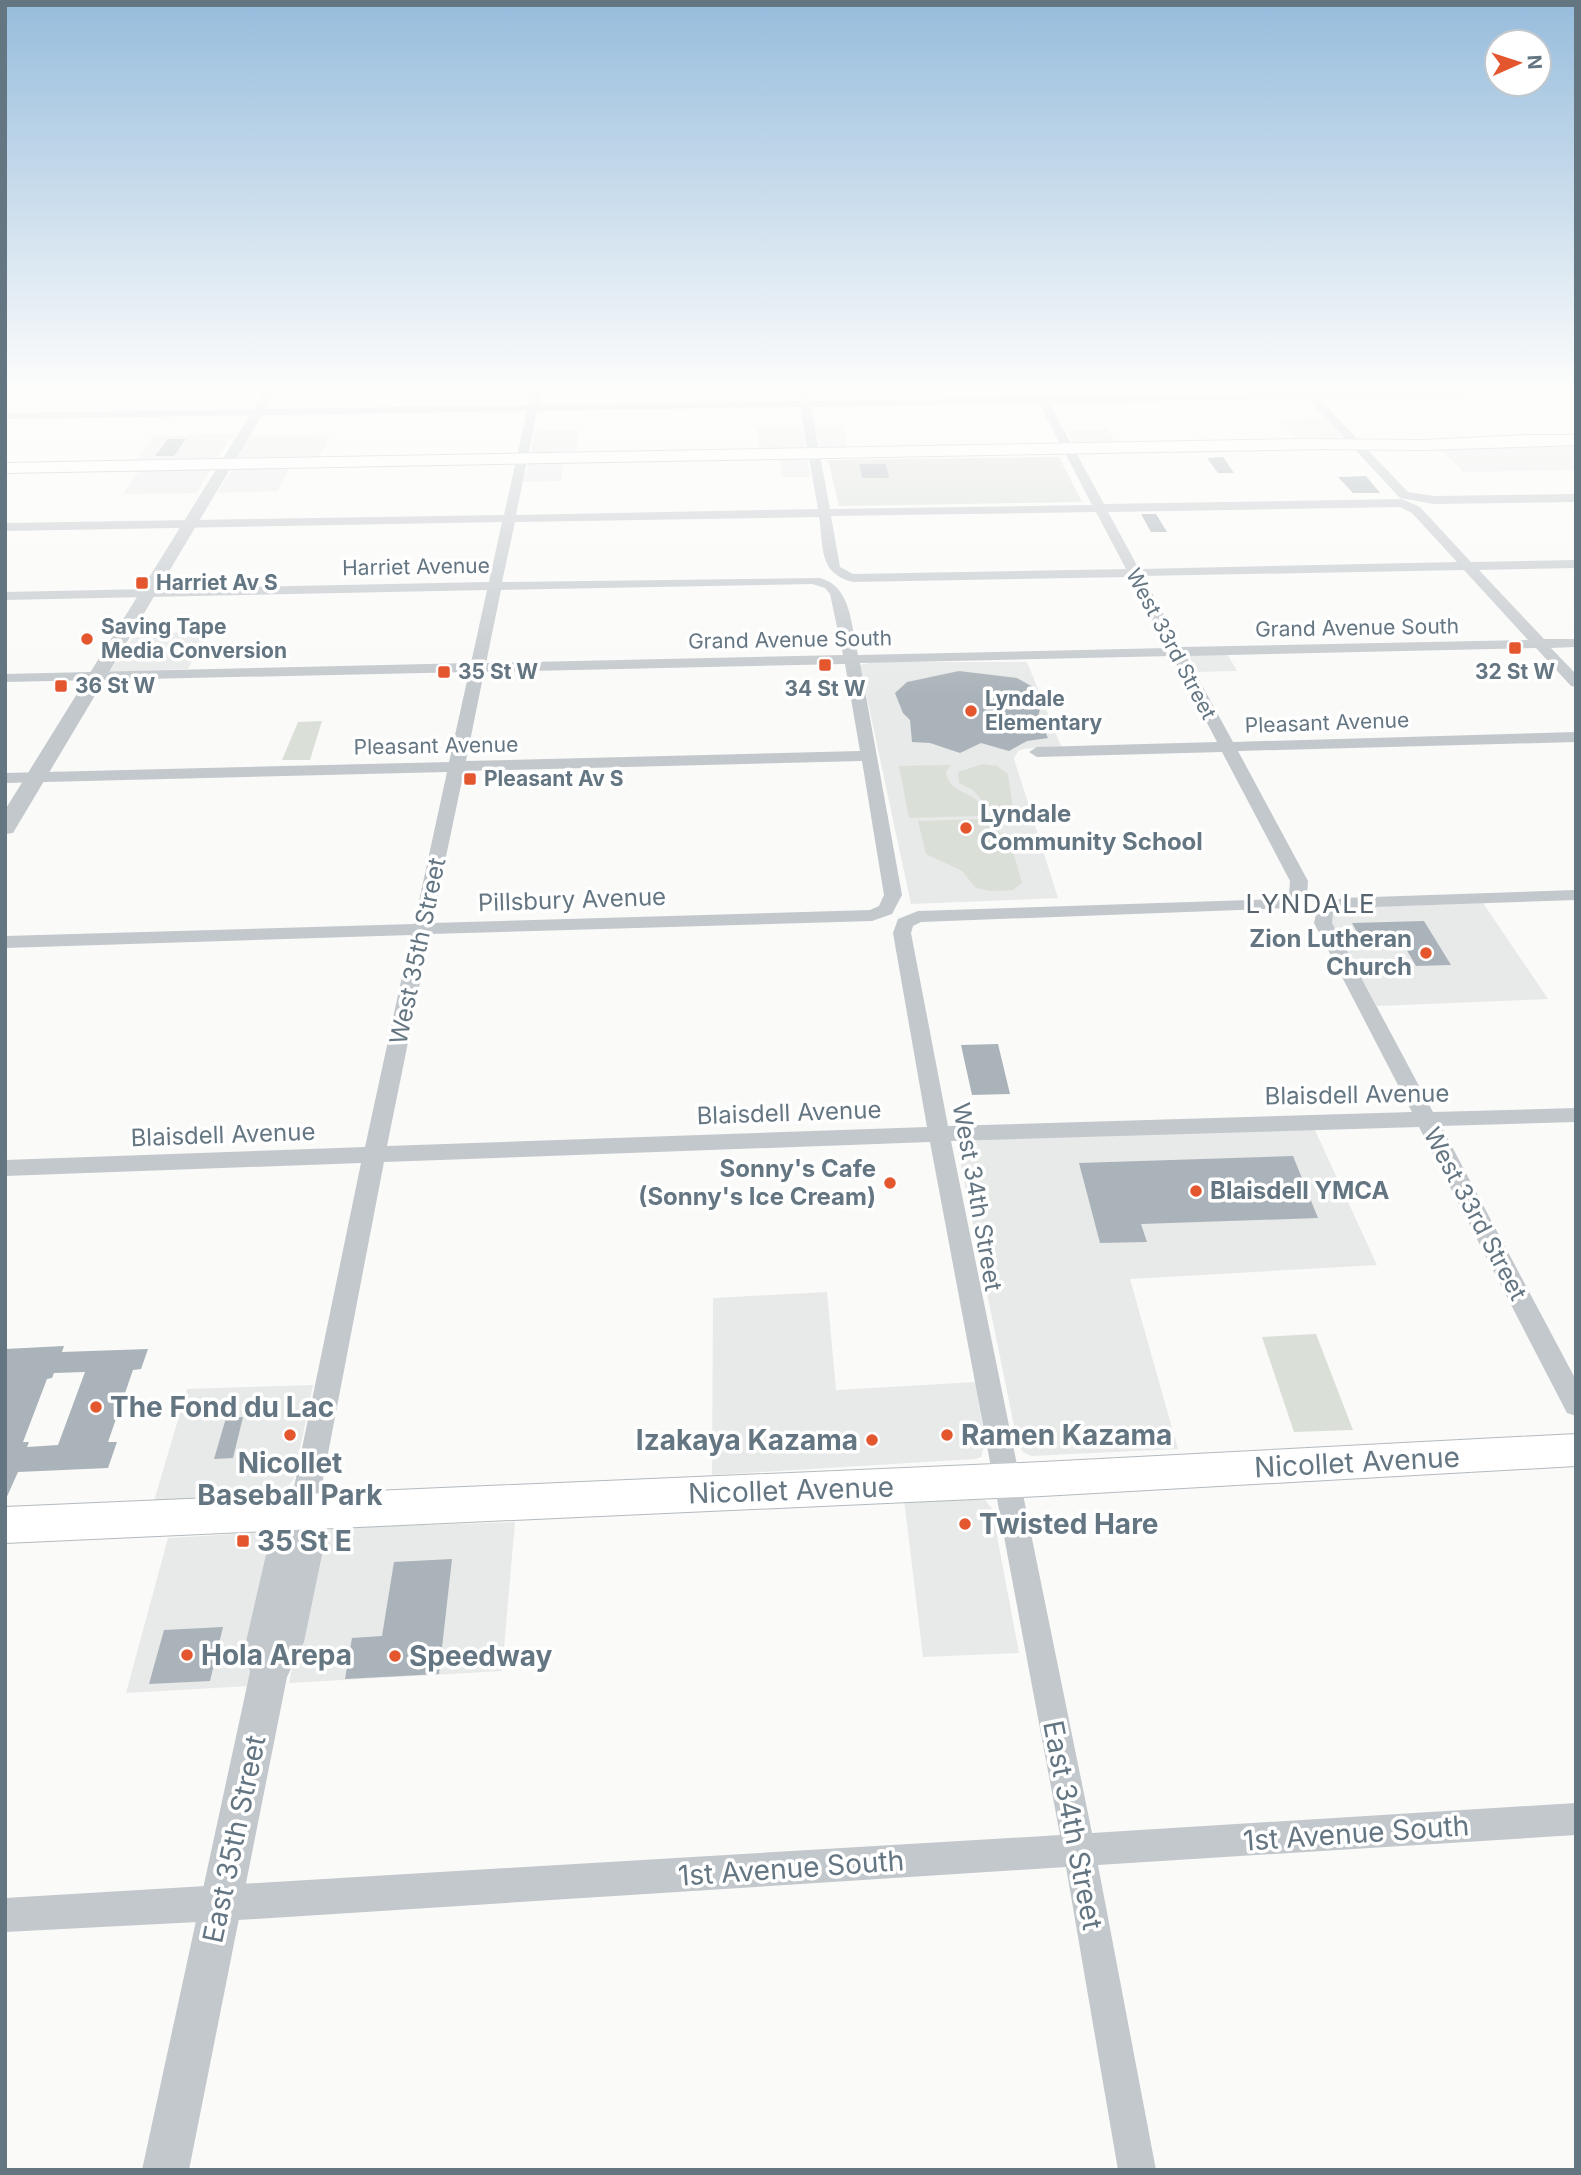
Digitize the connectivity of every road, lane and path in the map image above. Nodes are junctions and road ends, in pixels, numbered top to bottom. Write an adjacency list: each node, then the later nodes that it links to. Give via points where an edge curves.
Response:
1 (207, 494): 11 (street)
2 (514, 494): 10 (street, West 35th Street)
3 (820, 494): 9 (street)
4 (1092, 494): 8 (street, West 33rd Street)
5 (1402, 494): 7 (street)
6 (1576, 498): 7 (street)
7 (1412, 502): 8 (street); 14 (street)
8 (1099, 507): 9 (street); 15 (street, West 33rd Street)
9 (823, 512): 10 (street); 15 (street, via 834,568 842,575 866,579)
10 (508, 518): 11 (street); 17 (street, West 35th Street)
11 (189, 524): 12 (street); 18 (street)
12 (5, 527)
13 (1576, 564): 14 (street)
14 (1469, 567): 15 (street); 21 (street)
15 (1133, 574): 22 (street, West 33rd Street)
16 (827, 583): 17 (street, Harriet Avenue); 23 (street, West 34th Street, via 837,594)
17 (494, 586): 18 (street, Harriet Avenue); 24 (street, West 35th Street)
18 (146, 594): 19 (street, Harriet Avenue); 25 (street)
19 (5, 596)
20 (1576, 643): 21 (street, Grand Avenue South)
21 (1540, 644): 22 (street, Grand Avenue South); 27 (street)
22 (1175, 653): 23 (street, Grand Avenue South); 29 (street, West 33rd Street)
23 (852, 660): 24 (street, Grand Avenue South); 31 (street, West 34th Street)
24 (477, 667): 25 (street, Grand Avenue South); 32 (street, West 35th Street)
25 (97, 676): 26 (street, Grand Avenue South); 33 (street)
26 (5, 678)
27 (1576, 683)
28 (1576, 737): 29 (street, Pleasant Avenue)
29 (1226, 747): 30 (street, Pleasant Avenue); 37 (street, West 33rd Street, via 1299,881)
30 (1037, 752)
31 (867, 756): 32 (street, Pleasant Avenue); 38 (street, West 34th Street)
32 (457, 766): 33 (street, Pleasant Avenue); 39 (street, West 35th Street)
33 (36, 777): 34 (street, Pleasant Avenue); 35 (street)
34 (5, 778)
35 (5, 828)
36 (1576, 895): 42 (street, West 33rd Street, via 1343,902 1324,909 1323,923)
37 (1298, 896): 38 (street, Pillsbury Avenue, via 1285,904)
38 (896, 916): 39 (street, Pillsbury Avenue); 43 (street, West 34th Street)
39 (423, 929): 40 (street, Pillsbury Avenue); 44 (street, West 35th Street)
40 (5, 942)
41 (1576, 1115): 42 (street, Blaisdell Avenue)
42 (1426, 1119): 43 (street, Blaisdell Avenue); 46 (street, West 33rd Street)
43 (939, 1134): 44 (street, Blaisdell Avenue); 48 (street, West 34th Street)
44 (374, 1155): 45 (street, Blaisdell Avenue); 49 (street, West 35th Street)
45 (5, 1168)
46 (1576, 1405)
47 (1576, 1450): 48 (main road, Nicollet Avenue)
48 (1007, 1481): 49 (main road, Nicollet Avenue); 52 (street, East 34th Street)
49 (291, 1512): 50 (main road, Nicollet Avenue); 53 (street, East 35th Street, via 306,1545 286,1642 268,1672)
50 (5, 1525)
51 (1576, 1819): 52 (street, 1st Avenue South)
52 (1079, 1850): 53 (street, 1st Avenue South); 56 (street, East 34th Street)
53 (220, 1904): 54 (street, 1st Avenue South); 55 (street, East 35th Street)
54 (5, 1915)
55 (165, 2170)
56 (1137, 2170)

